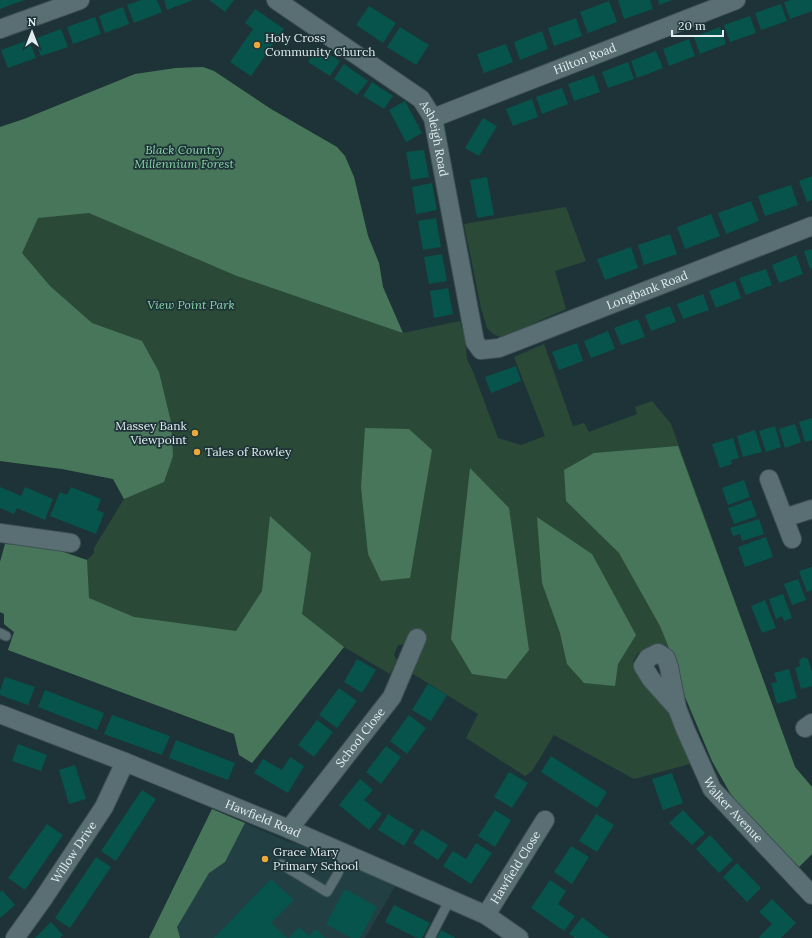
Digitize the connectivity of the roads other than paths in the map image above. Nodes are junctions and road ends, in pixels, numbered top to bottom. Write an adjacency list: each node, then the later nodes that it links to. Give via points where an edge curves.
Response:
1 (80, 0): 4 (street)
2 (276, 0): 5 (street, Ashleigh Road, via 421,99)
3 (736, 0): 5 (street, Hilton Road)
4 (0, 29)
5 (433, 118): 7 (street, Ashleigh Road, via 475,342)
6 (812, 226): 7 (street, Longbank Road, via 499,348)
7 (481, 350)
8 (769, 479): 10 (street)
9 (812, 509): 10 (street)
10 (784, 518): 12 (street)
11 (0, 533): 13 (street)
12 (792, 539)
13 (71, 543)
14 (417, 638): 19 (street, School Close, via 392,697)
15 (677, 708): 22 (street, Walker Avenue, via 712,789)
16 (0, 714): 17 (street, Hawfield Road)
17 (125, 762): 19 (street, Hawfield Road); 25 (street, Willow Drive, via 104,807)
18 (545, 820): 24 (street, Hawfield Close)
19 (289, 829): 20 (street, Hawfield Road)
20 (346, 854): 21 (lane, via 327,892); 23 (street, Hawfield Road)
21 (281, 864)
22 (812, 895)
23 (450, 899): 24 (street, Hawfield Road); 26 (lane)
24 (486, 915): 27 (street, Hawfield Road)
25 (15, 938)
26 (430, 938)
27 (519, 938)

